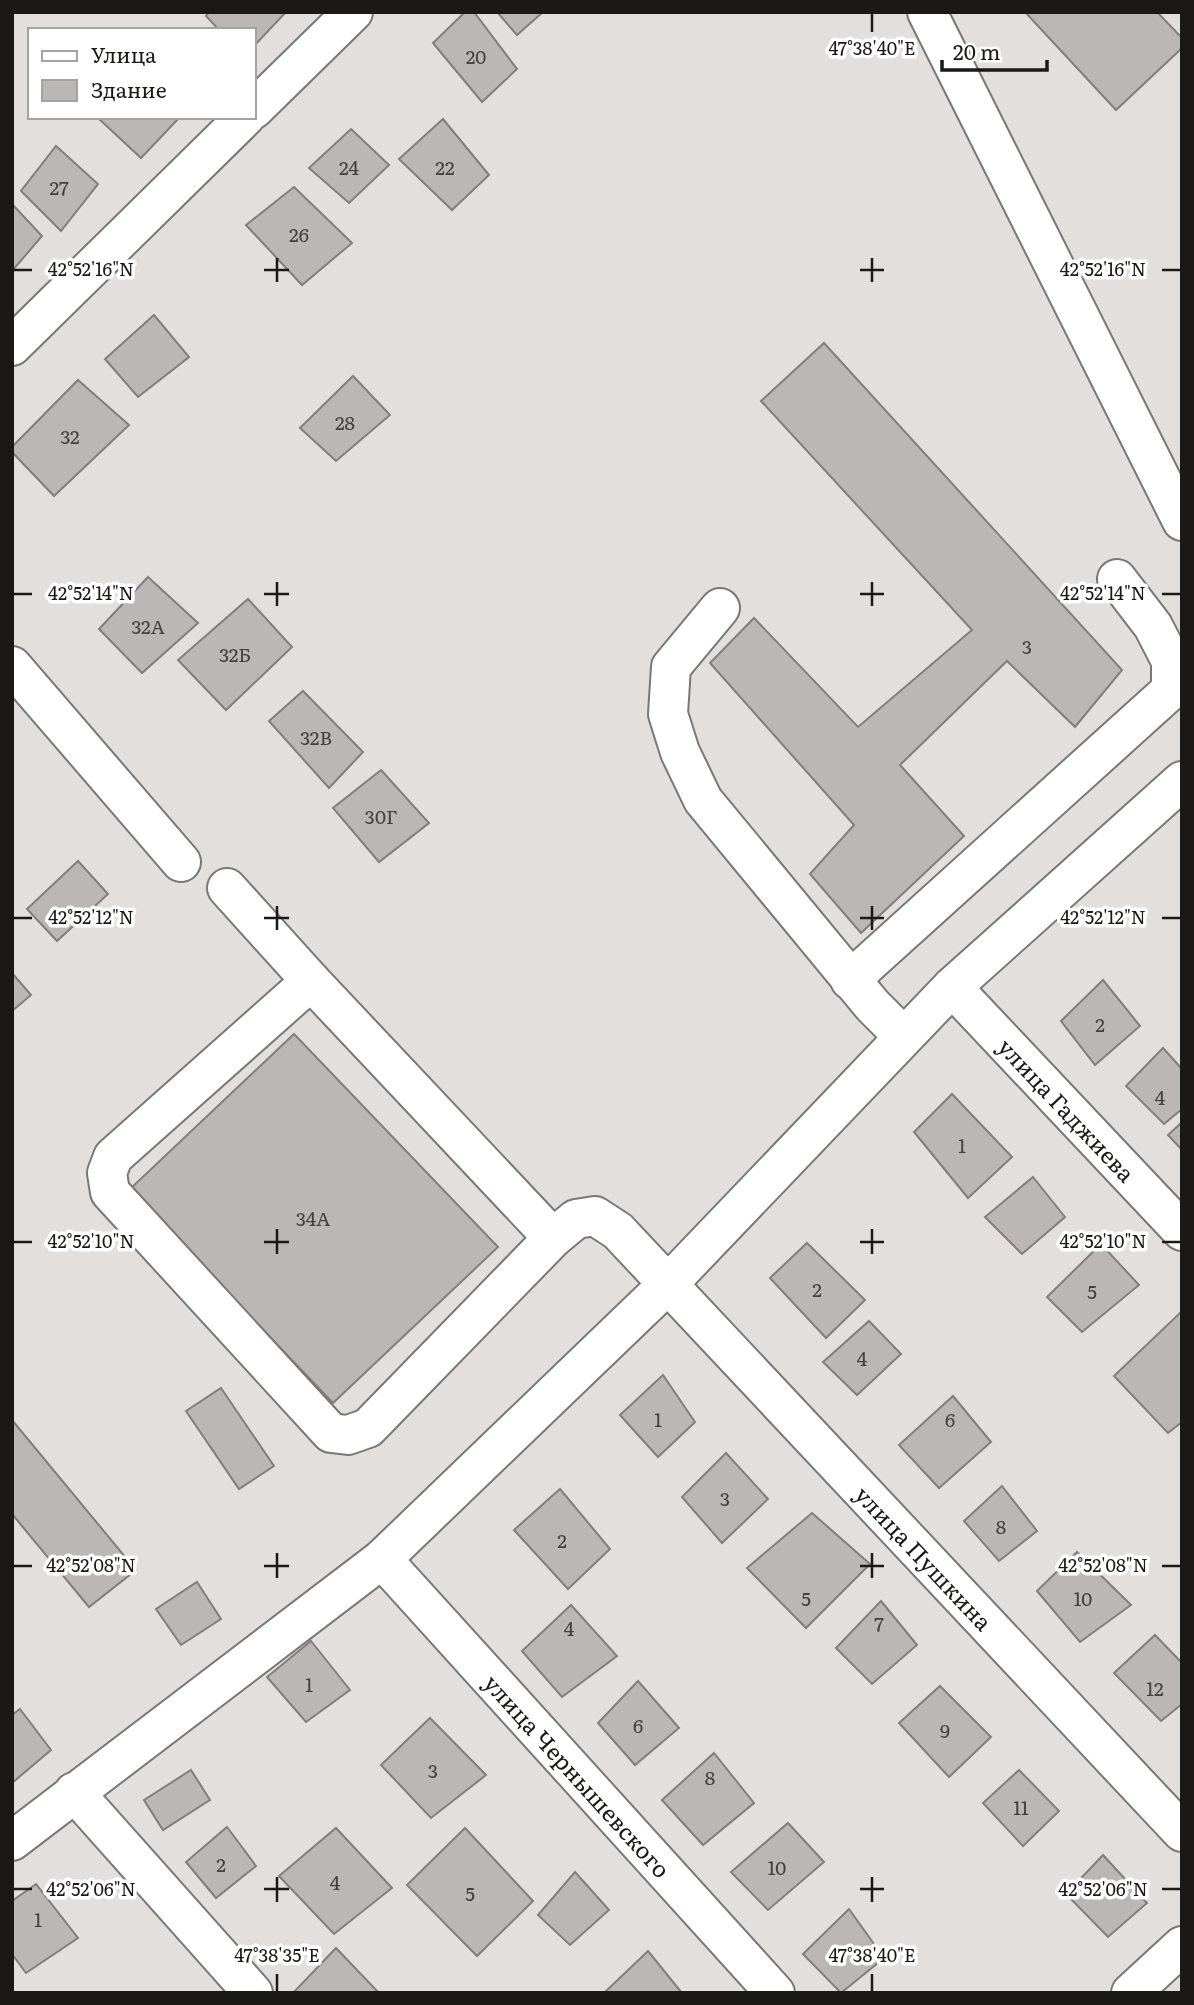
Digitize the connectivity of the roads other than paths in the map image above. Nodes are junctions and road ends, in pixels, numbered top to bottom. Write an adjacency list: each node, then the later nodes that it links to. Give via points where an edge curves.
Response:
1 (927, 12): 6 (street)
2 (346, 14): 3 (street)
3 (256, 107)
4 (243, 119): 5 (street)
5 (12, 346)
6 (1182, 521)
7 (1117, 579): 13 (street, via 1153,626 1171,661 1171,691)
8 (720, 608): 13 (street, via 671,667 668,714 680,752 703,800)
9 (12, 666): 11 (street)
10 (1182, 780): 15 (street)
11 (181, 862)
12 (227, 888): 14 (street)
13 (850, 980): 16 (street)
14 (311, 981): 18 (street); 18 (street, via 114,1157 107,1173 110,1192 331,1433 348,1436 368,1429)
15 (952, 987): 16 (street); 17 (street, улица Гаджиева)
16 (903, 1036): 19 (street)
17 (1182, 1231)
18 (553, 1238): 19 (street, улица Пушкина, via 576,1219 595,1216 618,1231)
19 (667, 1284): 20 (street); 22 (street, улица Пушкина)
20 (382, 1559): 21 (street); 26 (street, улица Чернышевского)
21 (75, 1792): 23 (street); 25 (street)
22 (1182, 1832)
23 (12, 1841)
24 (1182, 1945): 27 (street)
25 (253, 1993)
26 (775, 1993)
27 (1131, 1993)

